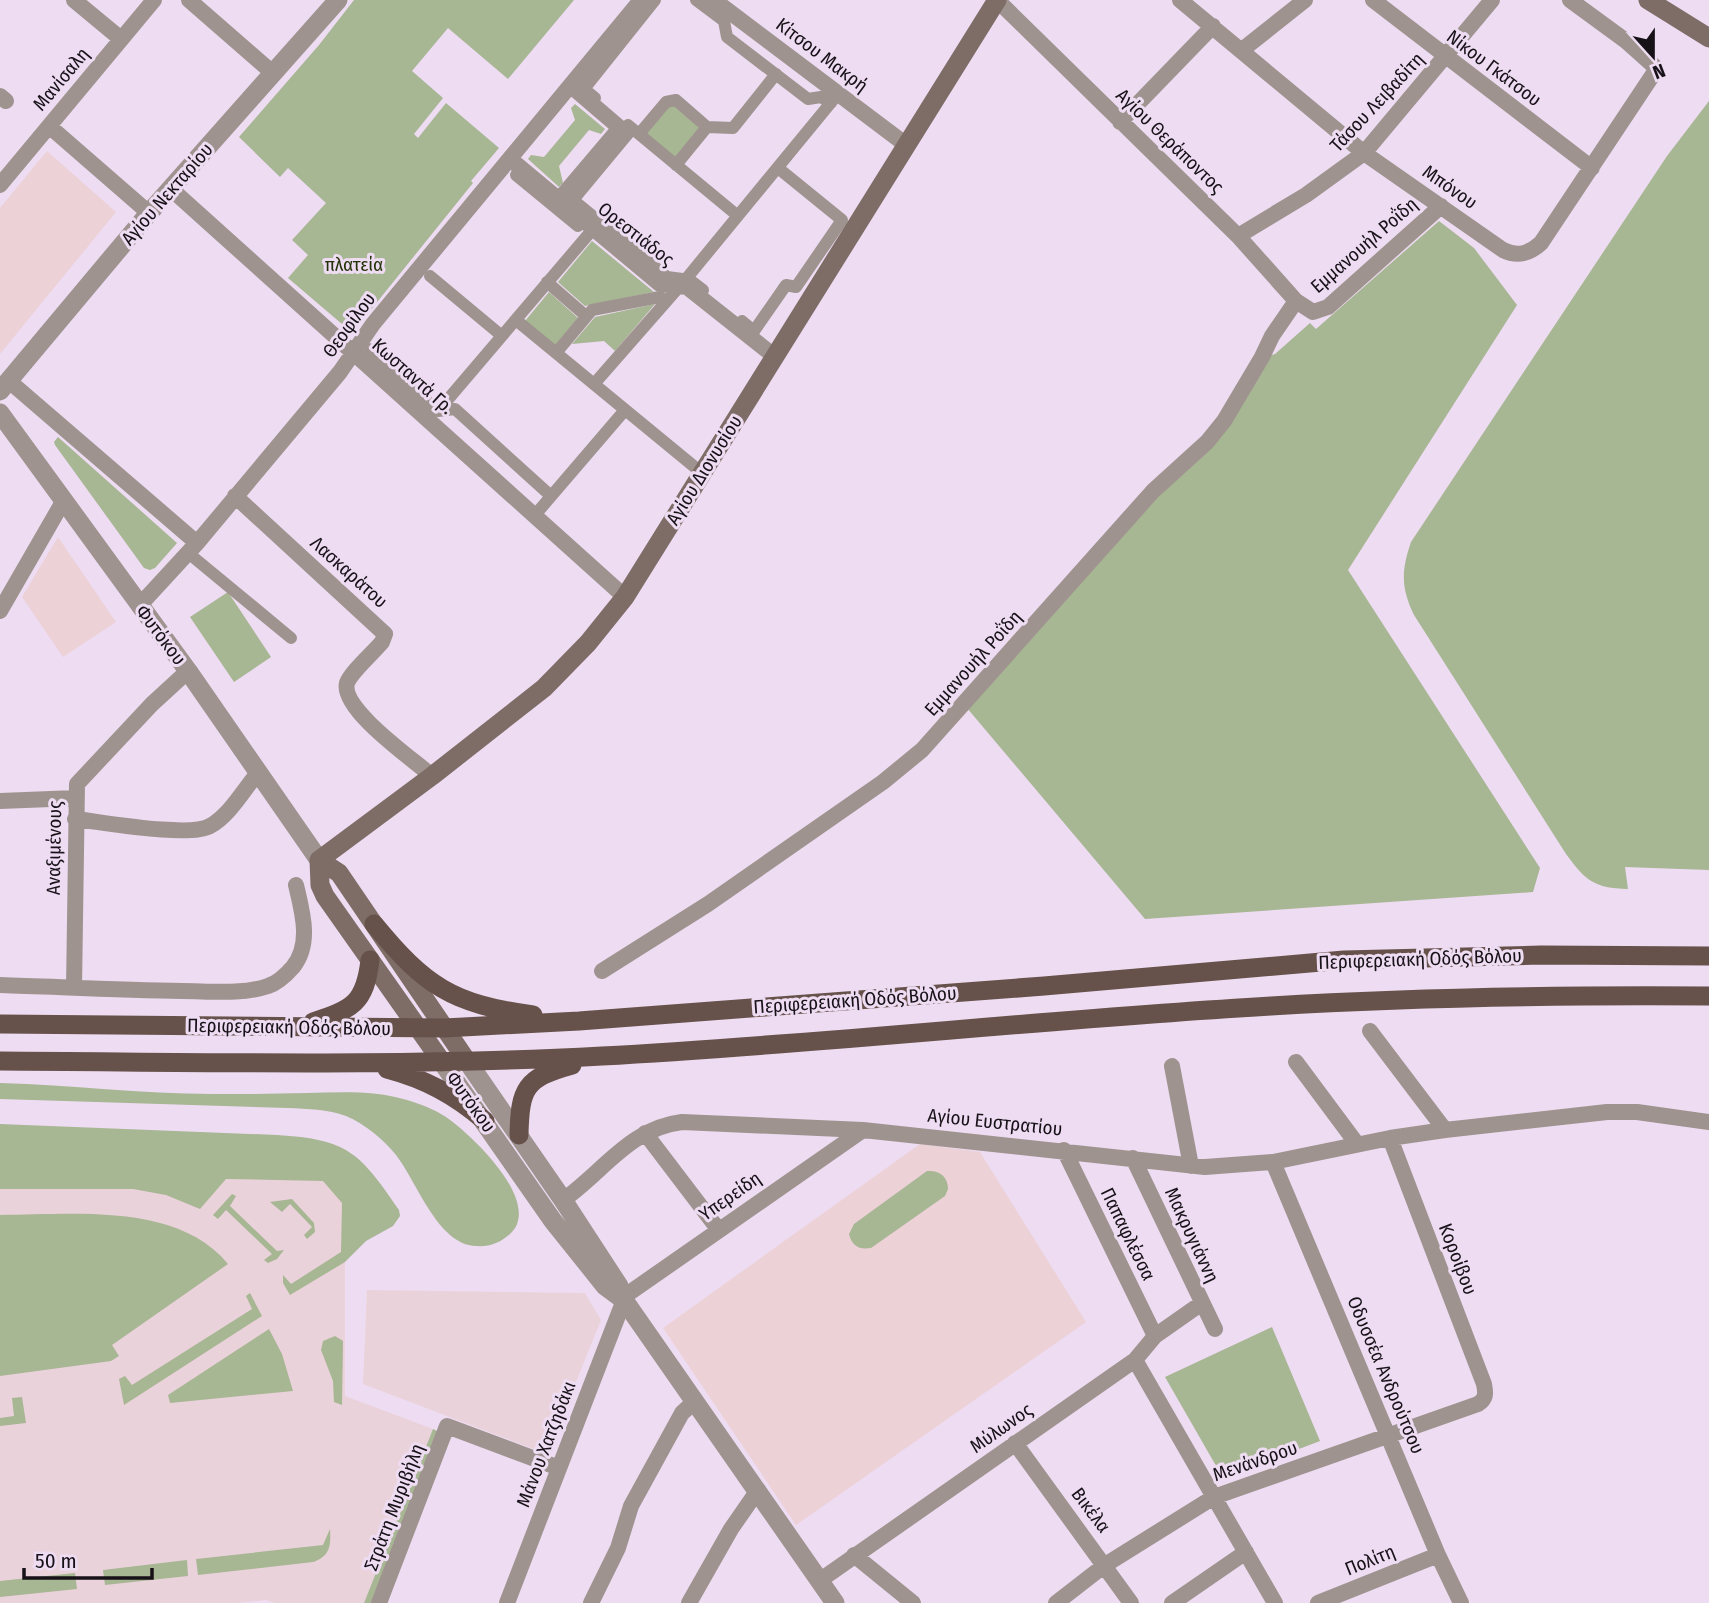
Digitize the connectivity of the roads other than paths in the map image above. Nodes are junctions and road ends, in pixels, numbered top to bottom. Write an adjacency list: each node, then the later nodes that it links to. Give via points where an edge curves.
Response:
1 (74, 0): 18 (street)
2 (154, 0): 18 (street, Μανίσαλη)
3 (189, 0): 21 (street)
4 (338, 0): 21 (street, Αγίου Νεκταρίου)
5 (641, 0): 23 (street, Θεοφίλου)
6 (655, 0): 28 (street, via 584,89)
7 (696, 0): 22 (street, via 724,21 727,37)
8 (714, 0): 24 (street, Κίτσου Μακρή)
9 (997, 0): 25 (street, Αγίου Θεράποντος); 29 (main road, Αγίου Διονυσίου)
10 (1180, 0): 16 (street, Μπόνου)
11 (1373, 0): 20 (street, Νίκου Γκάτσου)
12 (1492, 0): 20 (street, Τάσου Λειβαδίτη)
13 (1570, 0): 34 (street, Μπόνου, via 1626,41 1656,70)
14 (1648, 0): 17 (main road)
15 (1300, 2): 19 (street)
16 (1213, 26): 19 (street, Μπόνου); 25 (street)
17 (1709, 38)
18 (121, 39): 26 (street, Μανίσαλη)
19 (1242, 50): 30 (street, Μπόνου)
20 (1446, 58): 30 (street, Τάσου Λειβαδίτη); 34 (street, Νίκου Γκάτσου)
21 (274, 74): 37 (street, Αγίου Νεκταρίου)
22 (776, 74): 24 (street, via 808,99); 27 (street, via 733,128)
23 (571, 86): 31 (street, Θεοφίλου); 38 (street, via 620,128)
24 (835, 99): 29 (street, Κίτσου Μακρή); 33 (street)
25 (1120, 122): 43 (street, Αγίου Θεράποντος)
26 (49, 126): 36 (street, Μανίσαλη); 40 (street)
27 (708, 127): 28 (street, via 671,100); 32 (street)
28 (636, 132): 32 (street); 42 (street, via 573,201)
29 (905, 144): 55 (main road, Αγίου Διονυσίου)
30 (1364, 153): 39 (street, Μπόνου); 43 (street, Τάσου Λειβαδίτη)
31 (510, 159): 38 (street, Ορεστιάδος); 53 (street, Θεοφίλου, via 373,324)
32 (676, 165): 41 (street)
33 (778, 168): 41 (street); 46 (street, via 842,220 796,286 786,285 754,331 690,280)
34 (1591, 168): 39 (street, Μπόνου, via 1541,243 1524,253 1503,250)
35 (516, 175): 42 (street)
36 (0, 185)
37 (170, 188): 40 (street, Αγίου Νεκταρίου); 53 (street, Κωσταντά Γρ.)
38 (559, 200): 42 (street, Ορεστιάδος)
39 (1441, 206): 49 (street, Εμμανουήλ Ροΐδη, via 1328,307)
40 (149, 213): 57 (street, Αγίου Νεκταρίου)
41 (738, 216): 46 (street)
42 (593, 228): 45 (street); 46 (street, Ορεστιάδος, via 660,284); 47 (street)
43 (1238, 236): 48 (street, Αγίου Θεράποντος)
44 (430, 276): 52 (street)
45 (547, 282): 50 (street); 51 (street)
46 (683, 283): 47 (street); 55 (street, Ορεστιάδος)
47 (667, 301): 50 (street, via 660,297 592,310); 56 (street)
48 (1296, 301): 49 (street, Αγίου Θεράποντος); 82 (street, Εμμανουήλ Ροΐδη, via 1207,442 1153,492 922,750 708,904)
49 (1313, 312)
50 (586, 316): 54 (street)
51 (516, 320): 52 (street); 54 (street)
52 (502, 336): 59 (street)
53 (361, 350): 59 (street); 62 (street, Θεοφίλου); 65 (street, Κωσταντά Γρ.)
54 (556, 353): 56 (street)
55 (774, 356): 61 (main road, Αγίου Διονυσίου)
56 (594, 384): 58 (street)
57 (4, 386): 66 (street)
58 (625, 410): 61 (street); 63 (street)
59 (438, 411): 63 (street, via 455,409)
60 (1, 415): 64 (street, Φυτόκου)
61 (702, 473): 67 (main road, Αγίου Διονυσίου)
62 (235, 496): 66 (street, Θεοφίλου); 73 (street, Λασκαράτου, via 385,634 348,681 347,691 366,720)
63 (551, 496): 65 (street)
64 (64, 500): 68 (street, Φυτόκου); 69 (street)
65 (535, 515): 67 (street, Κωσταντά Γρ.)
66 (192, 547): 68 (street, Θεοφίλου); 70 (street)
67 (625, 597): 73 (main road, Αγίου Διονυσίου, via 544,688)
68 (139, 606): 71 (street, Φυτόκου)
69 (0, 611)
70 (290, 638)
71 (188, 671): 72 (street, Φυτόκου); 74 (street, Αναξιμένους, via 80,780)
72 (258, 773): 76 (street, via 218,820 202,829); 77 (street, Φυτόκου)
73 (432, 776): 77 (main road, Αγίου Διονυσίου)
74 (76, 798): 75 (street); 76 (street, Αναξιμένους)
75 (0, 801)
76 (75, 819): 84 (street, Αναξιμένους)
77 (319, 860): 79 (main road, Φυτόκου, via 339,873); 81 (main road, Φυτόκου, via 325,896)
78 (296, 885): 84 (street, via 305,933 295,965 276,983 229,991)
79 (374, 925): 86 (main road, via 421,976 456,998 487,1008); 90 (main road, Φυτόκου)
80 (1709, 956): 86 (main road, Περιφερειακή Οδός Βόλου, via 1344,960)
81 (370, 960): 88 (main road, via 366,984 355,1004); 89 (main road, Φυτόκου)
82 (602, 971)
83 (0, 985): 84 (street)
84 (74, 988)
85 (1709, 996): 92 (main road, Περιφερειακή Οδός Βόλου, via 1444,998 1270,1006)
86 (579, 1021): 90 (main road, Περιφερειακή Οδός Βόλου)
87 (0, 1024): 88 (main road, Περιφερειακή Οδός Βόλου)
88 (299, 1027): 89 (main road, Περιφερειακή Οδός Βόλου)
89 (417, 1028): 90 (main road, Περιφερειακή Οδός Βόλου); 95 (main road, Φυτόκου)
90 (444, 1028): 94 (main road, Φυτόκου)
91 (1370, 1031): 102 (street)
92 (602, 1056): 94 (main road, Περιφερειακή Οδός Βόλου); 104 (main road, via 551,1071 530,1085 519,1106)
93 (0, 1061): 97 (main road, Περιφερειακή Οδός Βόλου)
94 (467, 1061): 95 (main road, Περιφερειακή Οδός Βόλου); 104 (street, Φυτόκου)
95 (442, 1062): 97 (main road, Περιφερειακή Οδός Βόλου); 99 (street, Φυτόκου)
96 (1296, 1062): 106 (street)
97 (366, 1063): 99 (main road, via 442,1089)
98 (1172, 1066): 110 (street)
99 (485, 1121): 113 (street, Φυτόκου, via 553,1221 606,1286)
100 (1709, 1122): 102 (street, Αγίου Ευστρατίου, via 1614,1112)
101 (863, 1130): 103 (street, Αγίου Ευστρατίου, via 697,1121 670,1123); 107 (street, Αγίου Ευστρατίου); 112 (street, Υπερείδη)
102 (1445, 1130): 105 (street, Αγίου Ευστρατίου)
103 (645, 1133): 111 (street, Αγίου Ευστρατίου); 112 (street)
104 (519, 1135): 111 (street, Φυτόκου)
105 (1390, 1138): 106 (street, Αγίου Ευστρατίου); 118 (street, Κοροίβου)
106 (1357, 1144): 109 (street, Αγίου Ευστρατίου)
107 (1064, 1150): 108 (street, Αγίου Ευστρατίου); 116 (street, Παπαφλέσσα)
108 (1133, 1158): 110 (street, Αγίου Ευστρατίου); 114 (street, Μακρυγιάννη)
109 (1273, 1162): 110 (street, Αγίου Ευστρατίου); 120 (street, Οδυσσέα Ανδρούτσου)
110 (1191, 1166)
111 (563, 1200): 113 (street, Φυτόκου, via 615,1278)
112 (719, 1229): 113 (street, Υπερείδη)
113 (623, 1299): 119 (street, Φυτόκου); 122 (street, Μάνου Χατζηδάκι)
114 (1202, 1304): 115 (street, Μακρυγιάννη); 116 (street, Μύλωνος)
115 (1214, 1329)
116 (1154, 1336): 117 (street, Μύλωνος)
117 (1135, 1360): 121 (street, Μύλωνος); 124 (street)
118 (1486, 1395): 120 (street, Μενάνδρου, via 1478,1405)
119 (695, 1402): 123 (street, Φυτόκου); 132 (street, via 682,1413 631,1506 618,1548)
120 (1390, 1435): 124 (street, Μενάνδρου); 127 (street, Οδυσσέα Ανδρούτσου)
121 (1015, 1443): 126 (street, Μύλωνος); 128 (street, Βικέλα)
122 (559, 1468): 130 (street, Στράτη Μυριβήλη, via 447,1426); 131 (street, Μάνου Χατζηδάκι)
123 (758, 1490): 129 (street, Φυτόκου); 133 (street)
124 (1214, 1497): 125 (street); 128 (street, Μενάνδρου)
125 (1246, 1552): 138 (street); 139 (street)
126 (854, 1555): 129 (street, Μύλωνος); 135 (street)
127 (1438, 1555): 140 (street, Πολίτη); 141 (street, Οδυσσέα Ανδρούτσου)
128 (1105, 1565): 136 (street, Μενάνδρου); 137 (street, Βικέλα)
129 (819, 1581): 134 (street, Φυτόκου)
130 (379, 1603)
131 (507, 1603)
132 (591, 1603)
133 (689, 1603)
134 (835, 1603)
135 (913, 1603)
136 (1056, 1603)
137 (1131, 1603)
138 (1172, 1603)
139 (1275, 1603)
140 (1318, 1603)
141 (1461, 1603)

